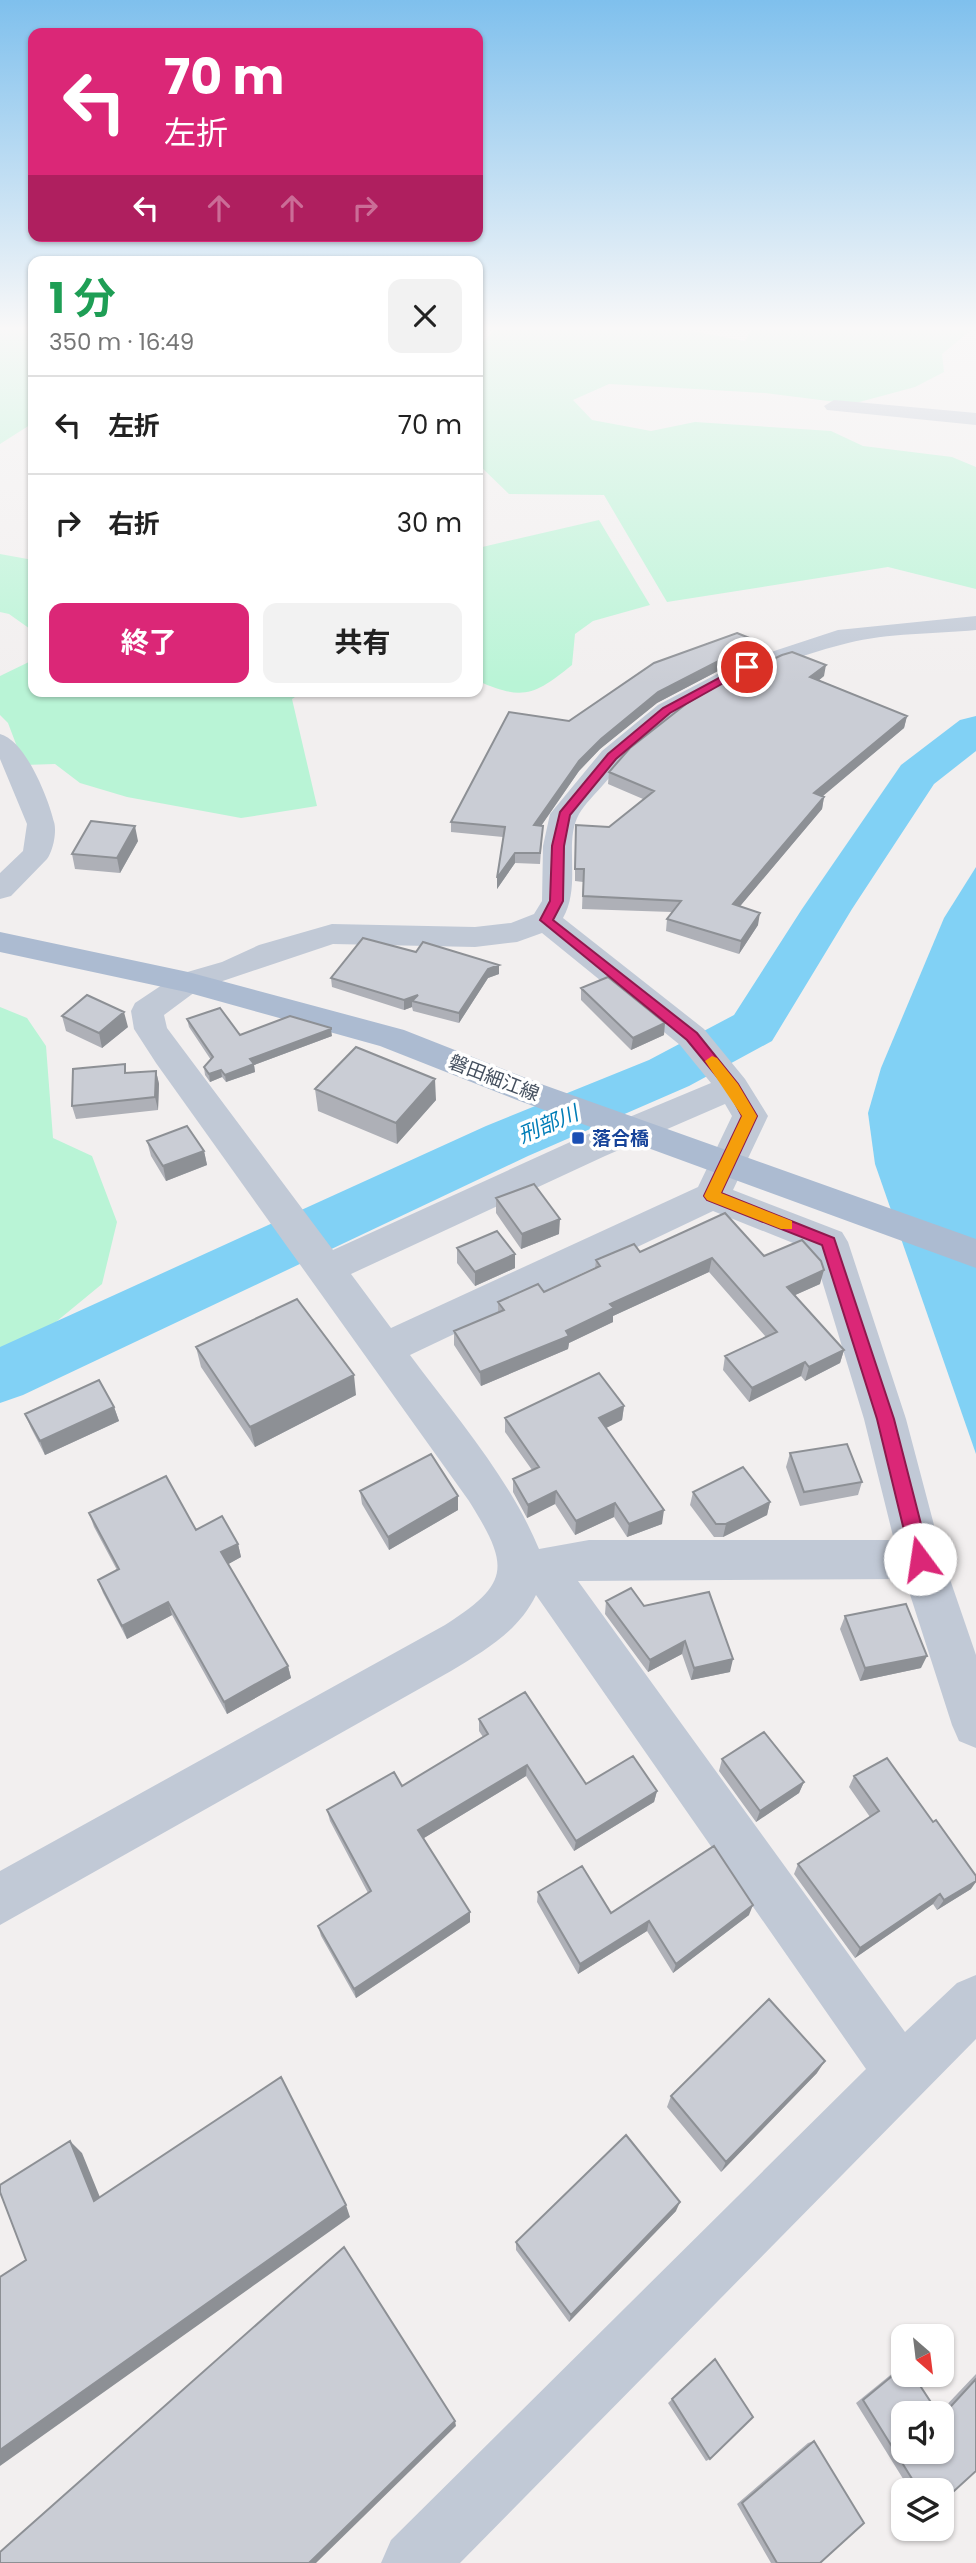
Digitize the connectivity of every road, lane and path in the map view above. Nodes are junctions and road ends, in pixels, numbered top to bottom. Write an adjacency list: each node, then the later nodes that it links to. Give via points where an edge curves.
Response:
1 (976, 623): 4 (street, via 847,635 747,667 667,711 612,757 564,814 557,901)
2 (0, 742): 3 (street, via 12,755 41,824 37,853)
3 (0, 890)
4 (546, 920): 6 (street, via 517,932 475,937 331,934); 7 (street, via 692,1037)
5 (0, 942): 6 (main road, 磐田細江線)
6 (188, 982): 9 (main road, 磐田細江線, via 392,1038); 10 (street, via 147,1011 151,1029)
7 (729, 1083): 8 (street, via 750,1116); 10 (street)
8 (712, 1196): 11 (street); 12 (street, via 829,1242 885,1419)
9 (976, 1254)
10 (327, 1269): 11 (street)
11 (384, 1349): 13 (street, via 519,1547)
12 (920, 1559): 13 (street, via 589,1560); 14 (street)
13 (521, 1572): 15 (street, via 516,1593 489,1621 435,1656); 17 (street, via 549,1577)
14 (976, 1725)
15 (0, 1899)
16 (976, 2002): 17 (street)
17 (901, 2073): 18 (street)
18 (414, 2563)

